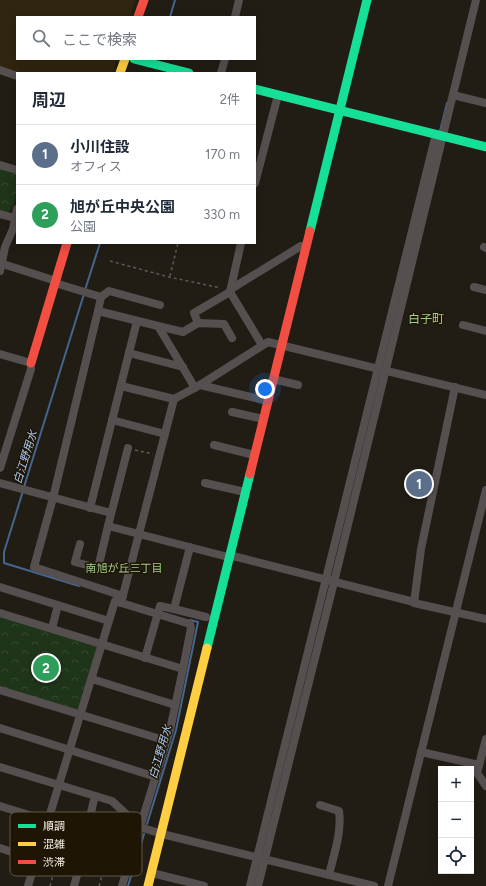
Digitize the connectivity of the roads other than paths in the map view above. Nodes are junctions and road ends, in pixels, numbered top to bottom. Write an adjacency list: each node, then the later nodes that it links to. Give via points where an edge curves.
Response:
1 (144, 0): 5 (street)
2 (239, 0): 6 (street)
3 (367, 0): 19 (street)
4 (476, 0): 17 (street)
5 (138, 16)
6 (235, 16)
7 (125, 60): 11 (street)
8 (137, 60): 12 (street)
9 (224, 60): 13 (street)
10 (0, 70): 14 (street)
11 (120, 72)
12 (185, 72)
13 (221, 72)
14 (16, 76)
15 (256, 89): 16 (street)
16 (278, 95): 19 (street); 24 (street)
17 (453, 95): 18 (street); 20 (street)
18 (486, 103)
19 (339, 109): 20 (street); 30 (street)
20 (440, 135): 21 (street); 51 (street)
21 (486, 147)
22 (0, 165): 23 (street)
23 (16, 170)
24 (256, 179)
25 (0, 214): 27 (street)
26 (16, 214): 27 (street)
27 (15, 218): 31 (street)
28 (67, 244): 32 (street)
29 (241, 244): 34 (street)
30 (306, 247): 34 (street, via 301,246); 45 (street)
31 (1, 266): 32 (street)
32 (56, 282): 36 (street); 49 (street)
33 (474, 287): 35 (street)
34 (230, 290): 40 (street, via 194,313); 46 (street)
35 (486, 290)
36 (101, 297): 37 (street, via 109,291); 38 (street)
37 (160, 305)
38 (98, 311): 39 (street); 72 (street)
39 (137, 321): 42 (street); 47 (street)
40 (198, 323): 42 (street, via 183,332); 44 (street, via 224,324)
41 (463, 325): 43 (street)
42 (158, 326): 50 (street)
43 (486, 331)
44 (232, 338)
45 (282, 344): 46 (street, via 268,342); 51 (street); 52 (street)
46 (262, 345): 55 (street)
47 (129, 353): 50 (street); 54 (street)
48 (0, 354): 49 (street)
49 (31, 363): 67 (street)
50 (183, 367): 55 (street)
51 (382, 369): 56 (street); 80 (street)
52 (273, 379): 53 (street); 59 (street)
53 (298, 385)
54 (121, 386): 58 (street); 62 (street)
55 (198, 386): 58 (street); 59 (street)
56 (455, 387): 57 (street); 83 (street, via 421,549)
57 (486, 395)
58 (174, 399): 63 (street)
59 (268, 401): 61 (street)
60 (232, 412): 61 (street)
61 (263, 419): 66 (street)
62 (112, 420): 63 (street); 73 (street)
63 (165, 434): 76 (street)
64 (214, 446): 66 (street)
65 (128, 448): 74 (street)
66 (254, 455): 71 (street)
67 (0, 468)
68 (0, 483): 72 (street)
69 (205, 483): 71 (street)
70 (486, 490): 88 (street)
71 (245, 492): 79 (street)
72 (53, 498): 73 (street); 82 (street, via 34,567)
73 (90, 508): 74 (street)
74 (112, 513): 75 (street)
75 (108, 526): 76 (street); 77 (street, via 98,568 75,562)
76 (139, 534): 78 (street); 82 (street)
77 (80, 544)
78 (190, 547): 79 (street); 85 (street)
79 (229, 556): 80 (street); 119 (street)
80 (330, 581): 83 (street); 122 (street)
81 (0, 587): 84 (street)
82 (122, 599): 86 (street); 91 (street, via 115,601)
83 (414, 602): 88 (street)
84 (58, 605): 91 (street); 92 (street)
85 (174, 609): 86 (street); 89 (street)
86 (159, 610): 94 (street); 95 (street, via 190,624)
87 (0, 613): 92 (street)
88 (456, 613): 90 (street); 104 (street)
89 (206, 617)
90 (486, 619)
91 (109, 621): 93 (street)
92 (52, 628): 93 (street)
93 (103, 645): 94 (street); 96 (street)
94 (145, 658): 95 (street)
95 (183, 669): 98 (street)
96 (92, 680): 98 (street); 99 (street)
97 (0, 690): 99 (street)
98 (175, 705): 102 (street)
99 (81, 715): 102 (street); 103 (street)
100 (0, 728): 103 (street)
101 (486, 739): 105 (street)
102 (167, 742): 107 (street)
103 (70, 750): 107 (street); 108 (street)
104 (421, 752): 105 (street); 136 (street)
105 (479, 765): 109 (street, via 477,773)
106 (0, 767): 108 (street)
107 (156, 777): 117 (street)
108 (60, 785): 110 (street); 114 (street)
109 (486, 786)
110 (95, 796): 115 (street); 116 (street, via 112,801)
111 (320, 805): 124 (street, via 339,811 339,835)
112 (0, 806): 113 (street)
113 (19, 812)
114 (51, 812)
115 (91, 812)
116 (123, 812)
117 (142, 821)
118 (142, 828): 119 (street)
119 (162, 834): 122 (street); 123 (street)
120 (0, 848): 121 (street)
121 (10, 851)
122 (261, 858): 124 (street); 133 (street); 134 (street)
123 (152, 873): 131 (street); 132 (street)
124 (329, 875): 135 (street)
125 (31, 876): 128 (street)
126 (77, 876): 129 (street)
127 (125, 876): 130 (street)
128 (28, 886)
129 (74, 886)
130 (122, 886)
131 (148, 886)
132 (204, 886)
133 (250, 886)
134 (258, 886)
135 (374, 886)
136 (388, 886)

